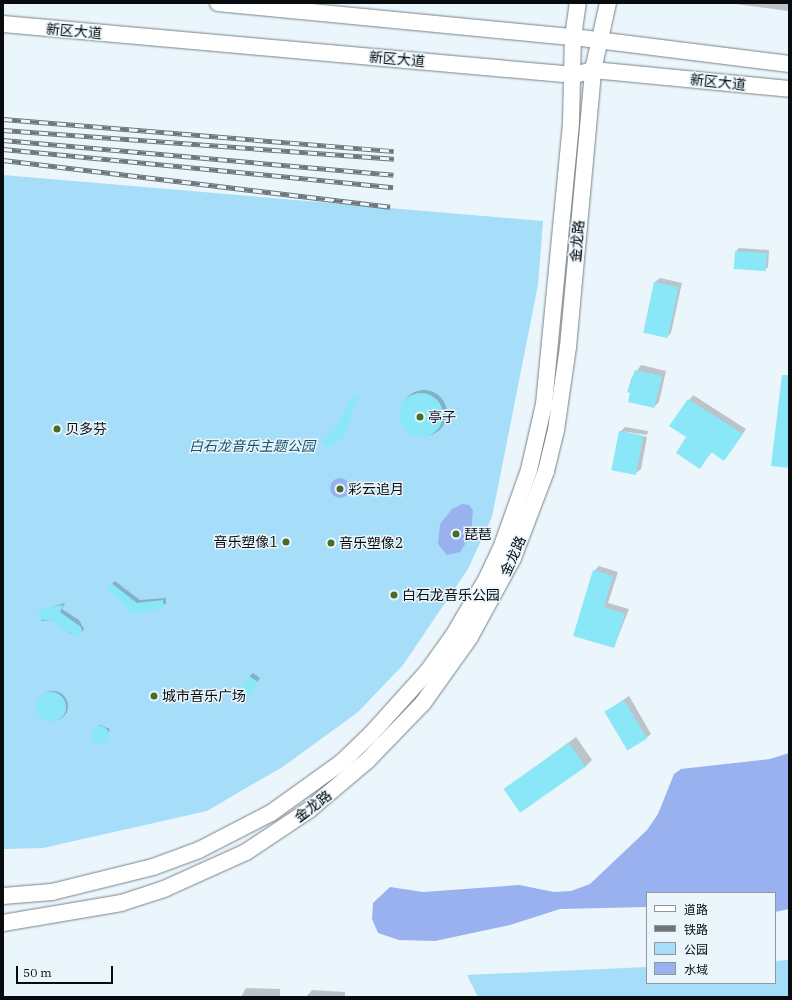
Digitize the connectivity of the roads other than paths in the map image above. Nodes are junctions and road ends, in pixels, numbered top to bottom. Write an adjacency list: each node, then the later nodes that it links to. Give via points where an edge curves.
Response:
1 (218, 3): 5 (main road, 新区大道)
2 (578, 3): 5 (main road, 金龙路)
3 (608, 3): 6 (main road, 金龙路)
4 (3, 24): 9 (main road, 新区大道)
5 (573, 37): 6 (main road, 新区大道); 9 (main road, 金龙路)
6 (598, 42): 7 (main road, 新区大道); 8 (main road, 金龙路)
7 (789, 64)
8 (593, 70): 9 (main road, 新区大道); 10 (main road, 新区大道); 12 (main road, 金龙路, via 568,347 556,430 546,471 514,558 454,660 423,702 367,761 309,810 246,852 164,889 121,903)
9 (575, 76): 11 (main road, 金龙路, via 552,350 538,436 503,542 453,636 428,671 371,734 342,762 270,813 199,850 146,869 52,892)
10 (789, 89)
11 (3, 896)
12 (3, 923)

